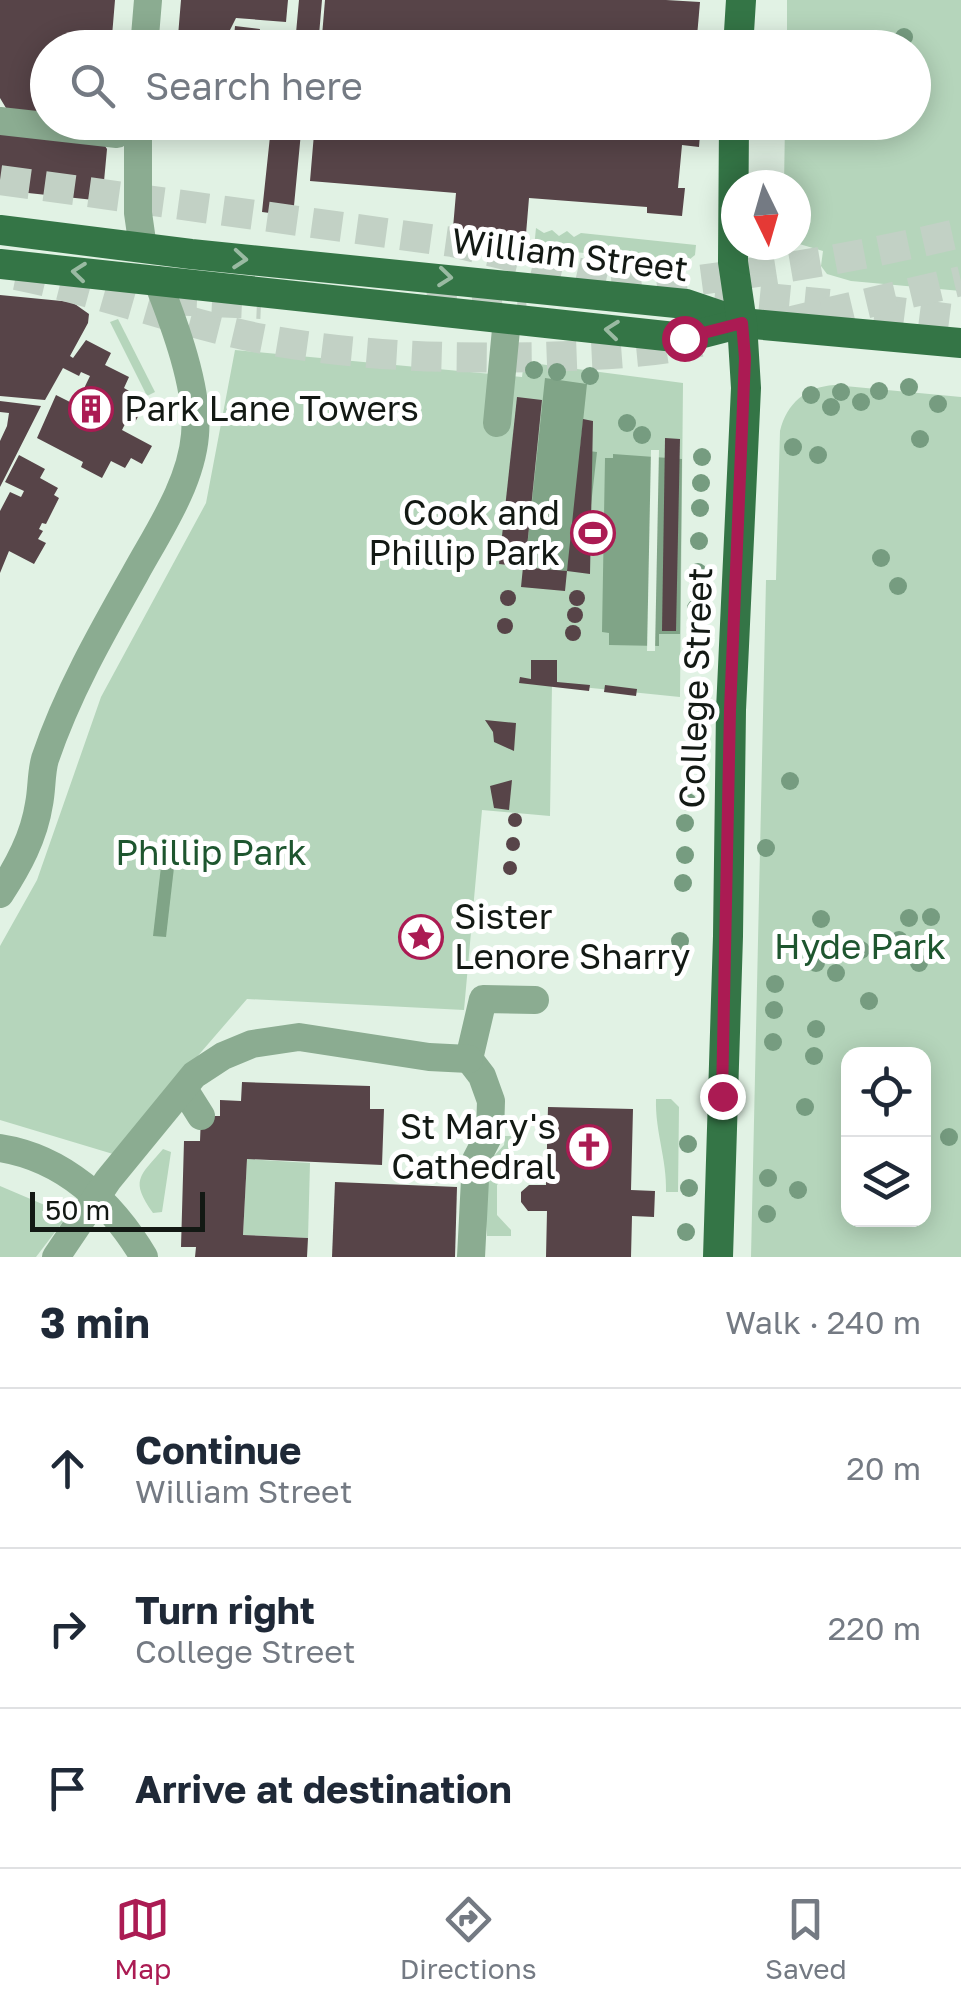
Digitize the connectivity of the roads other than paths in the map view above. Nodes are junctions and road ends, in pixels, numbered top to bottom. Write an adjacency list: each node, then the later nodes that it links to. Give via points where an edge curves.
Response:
1 (148, 0): 3 (street)
2 (741, 0): 4 (main road)
3 (146, 30)
4 (739, 30)
5 (0, 121): 6 (street)
6 (30, 125)
7 (130, 140): 10 (street)
8 (734, 140): 14 (main road, College Street, via 733,262)
9 (0, 230): 10 (main road, William Street)
10 (143, 248): 12 (main road); 14 (main road, William Street, one-way to 14, via 686,304)
11 (0, 264): 12 (main road, William Street, one-way to 11)
12 (157, 280): 13 (main road, William Street); 17 (street, via 189,386 192,452 163,522 74,686 44,764 26,850)
13 (507, 319): 14 (main road, William Street, one-way to 13, via 684,338); 16 (street)
14 (742, 323): 15 (main road); 27 (main road, College Street, via 746,388 730,710)
15 (961, 343)
16 (498, 423)
17 (0, 894)
18 (535, 1000): 19 (street, via 483,999)
19 (469, 1059): 20 (street, via 275,1038 223,1056); 26 (street, via 491,1101 490,1132 476,1160)
20 (184, 1089): 21 (street); 23 (street)
21 (201, 1116)
22 (0, 1148): 23 (street, via 39,1159)
23 (98, 1196): 24 (street); 25 (street)
24 (56, 1257)
25 (144, 1257)
26 (471, 1257)
27 (718, 1257)

